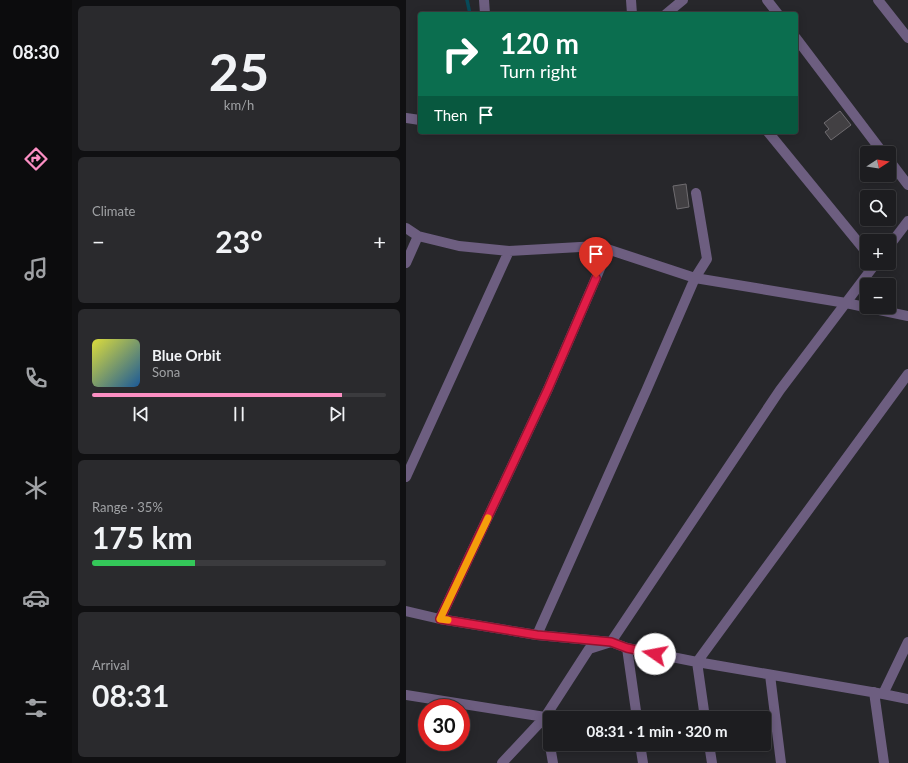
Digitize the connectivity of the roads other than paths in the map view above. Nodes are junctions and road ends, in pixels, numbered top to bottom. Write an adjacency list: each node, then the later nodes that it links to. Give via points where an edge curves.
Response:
1 (484, 0): 6 (street)
2 (631, 0): 7 (street)
3 (683, 0): 8 (street)
4 (767, 0): 9 (street)
5 (878, 0): 10 (street)
6 (485, 12)
7 (632, 12)
8 (670, 12)
9 (776, 12)
10 (908, 38)
11 (798, 41): 15 (street)
12 (406, 118): 13 (street)
13 (418, 120)
14 (770, 134): 23 (street)
15 (879, 146)
16 (896, 169): 17 (street)
17 (908, 185)
18 (696, 194): 28 (street, via 707,259)
19 (908, 221): 22 (street)
20 (406, 228): 21 (street)
21 (418, 236): 24 (street, via 459,246); 26 (street)
22 (896, 237)
23 (860, 244)
24 (509, 250): 25 (street, via 598,246); 32 (street)
25 (608, 250): 28 (street); 34 (street, via 548,389)
26 (406, 263)
27 (871, 270): 29 (street)
28 (695, 278): 29 (street); 35 (street)
29 (846, 303): 30 (street); 36 (street, via 780,390)
30 (908, 316)
31 (908, 374): 39 (street)
32 (406, 477)
33 (406, 611): 34 (street)
34 (440, 619): 35 (street)
35 (537, 635): 36 (street)
36 (611, 642): 38 (street); 44 (street, via 589,649)
37 (908, 642): 41 (street)
38 (627, 648): 39 (street); 45 (street)
39 (697, 662): 40 (street); 46 (street)
40 (770, 675): 41 (street); 56 (street)
41 (879, 693): 43 (street); 57 (street)
42 (406, 695): 47 (street)
43 (908, 699)
44 (548, 711)
45 (636, 711)
46 (704, 711)
47 (543, 717)
48 (543, 718): 52 (street)
49 (551, 751): 53 (street)
50 (641, 751): 54 (street)
51 (710, 751): 55 (street)
52 (502, 763)
53 (553, 763)
54 (643, 763)
55 (712, 763)
56 (781, 763)
57 (884, 763)

